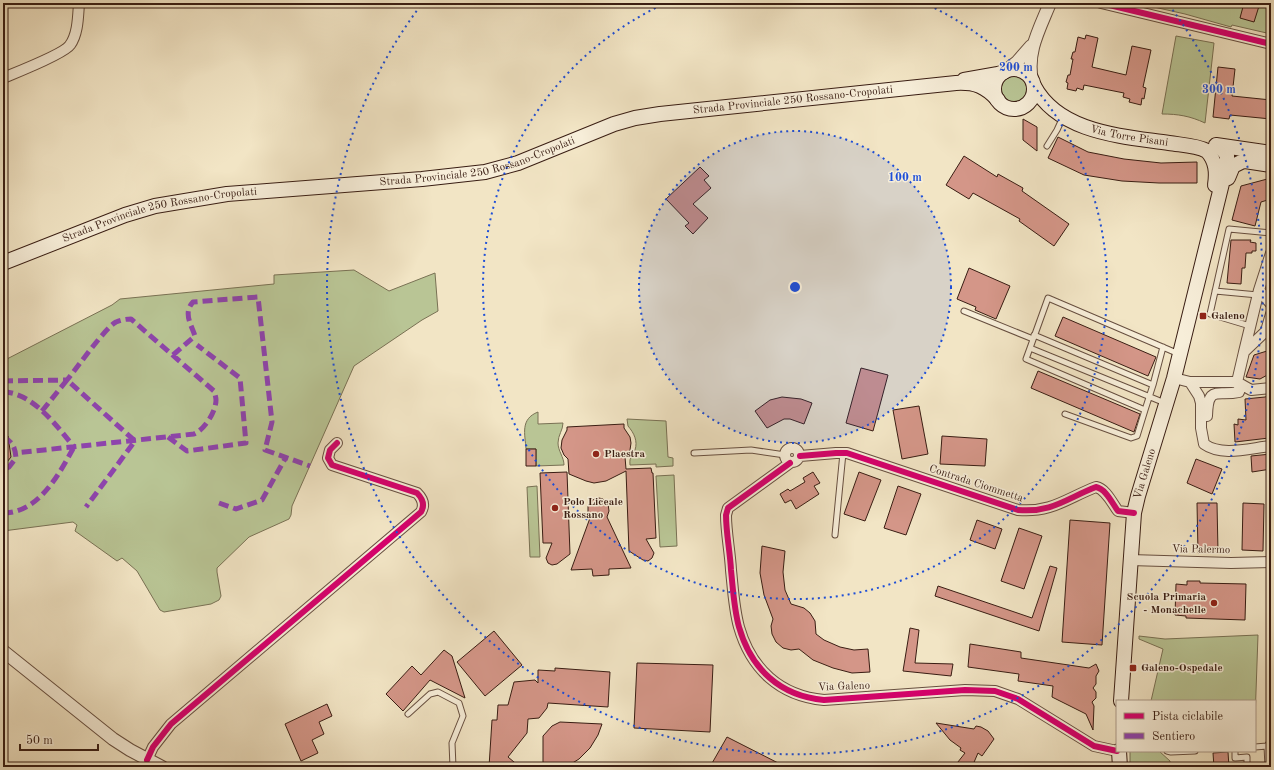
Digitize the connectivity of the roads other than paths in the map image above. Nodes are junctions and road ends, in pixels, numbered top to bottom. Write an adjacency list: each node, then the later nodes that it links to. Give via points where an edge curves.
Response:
1 (79, 3): 7 (street, via 75,36 69,46)
2 (1050, 3): 4 (street)
3 (1101, 3): 5 (street)
4 (1034, 42): 6 (street, via 1021,58); 9 (street, via 1029,66)
5 (1271, 44)
6 (1004, 72): 8 (main road, Strada Provinciale 250 Rossano-Cropolati); 9 (main road, via 1023,71); 10 (main road, via 994,87)
7 (3, 78)
8 (956, 83): 10 (main road, Strada Provinciale 250 Rossano-Cropolati, via 975,84); 22 (main road, Strada Provinciale 250 Rossano-Cropolati, via 635,118 595,131 518,163 485,172 234,194 154,206 124,215)
9 (1032, 83): 11 (main road, via 1031,99); 12 (main road, via 1041,98)
10 (998, 100): 11 (main road, via 1008,108)
11 (1021, 108): 12 (main road, via 1040,108)
12 (1066, 118): 13 (lane); 14 (main road, Via Torre Pisani, via 1102,133)
13 (1047, 146)
14 (1211, 151): 15 (main road, Via Torre Pisani); 16 (main road, Via Torre Pisani); 17 (main road, Via Torre Pisani); 20 (main road); 20 (main road, via 1216,179 1202,245)
15 (1271, 153)
16 (1271, 159)
17 (1245, 161): 18 (main road, Via Torre Pisani); 20 (main road, via 1237,163 1230,170 1212,248)
18 (1271, 165)
19 (1271, 233): 23 (lane, via 1229,229)
20 (1205, 253): 33 (main road, Via Galeno)
21 (1271, 253): 24 (street)
22 (3, 263)
23 (1215, 291): 24 (lane); 28 (lane, via 1210,314)
24 (1258, 292): 25 (street); 28 (street)
25 (1271, 304)
26 (964, 311): 29 (lane)
27 (1271, 314): 32 (street, via 1266,331)
28 (1250, 326): 32 (street)
29 (1034, 337): 30 (lane, via 1048,298); 31 (lane); 37 (lane)
30 (1163, 347): 33 (lane); 37 (lane)
31 (1030, 348): 39 (lane); 41 (lane, via 1026,359)
32 (1244, 352): 36 (street)
33 (1180, 354): 34 (main road, Via Galeno)
34 (1174, 378): 35 (street); 40 (main road, Via Galeno)
35 (1190, 382): 36 (street); 45 (street, via 1199,396 1204,444)
36 (1237, 382): 38 (street, via 1251,390); 45 (street, via 1239,392 1215,394 1210,396 1208,401 1207,430)
37 (1153, 385): 39 (lane)
38 (1271, 388)
39 (1150, 397): 40 (lane); 41 (lane)
40 (1166, 404): 50 (main road, Via Galeno)
41 (1146, 410): 42 (lane, via 1138,436 1131,438)
42 (1065, 414)
43 (337, 443): 63 (street, via 330,450 328,458 332,465 417,493 423,502 421,512 171,724)
44 (1271, 446): 45 (street, via 1222,451)
45 (1211, 449)
46 (694, 453): 49 (lane, via 751,450)
47 (843, 453): 48 (street, Contrada Ciommetta); 50 (street, Contrada Ciommetta, via 1018,510 1058,505 1096,487 1104,492 1118,511); 51 (lane)
48 (800, 456): 49 (street, Via Galeno, via 797,461)
49 (787, 459): 60 (street, Via Galeno, via 728,508 726,515 739,627 751,657 772,680 786,689 813,699 824,700 965,690 995,691 1018,699 1094,746)
50 (1134, 513): 52 (main road, Via Galeno)
51 (835, 535)
52 (1130, 560): 53 (street, Via Palermo); 55 (main road, Via Galeno)
53 (1271, 562)
54 (3, 651): 63 (street, via 113,739)
55 (1121, 700)
56 (408, 714): 65 (lane, via 430,694 438,692 459,703 463,716 452,743)
57 (1271, 740): 58 (lane)
58 (1267, 746): 59 (lane); 68 (lane)
59 (1256, 747)
60 (1116, 751)
61 (1118, 752): 66 (main road, Via Galeno)
62 (1235, 752): 67 (lane, via 1235,758 1247,757)
63 (147, 760): 64 (street)
64 (162, 767)
65 (453, 767)
66 (1120, 767)
67 (1247, 767)
68 (1268, 767)

